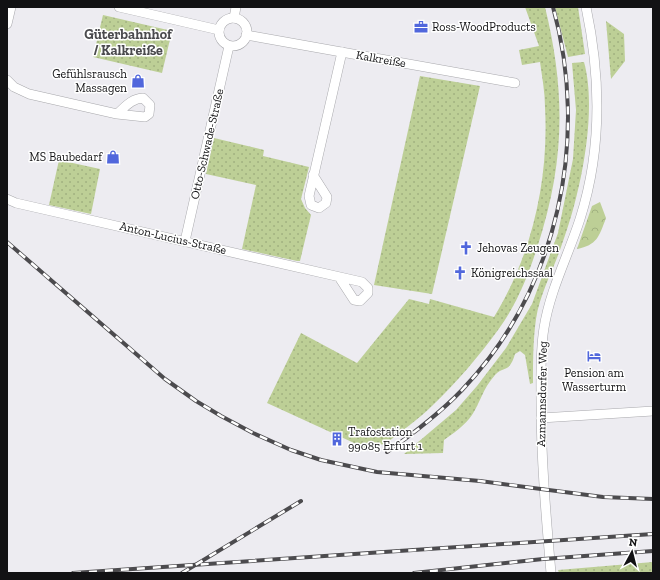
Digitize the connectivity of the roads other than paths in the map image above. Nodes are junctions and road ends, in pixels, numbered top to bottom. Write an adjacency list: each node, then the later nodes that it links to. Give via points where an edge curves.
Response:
1 (11, 7): 6 (street)
2 (119, 7): 7 (street)
3 (236, 7): 5 (street)
4 (586, 7): 19 (street, Azmannsdorfer Weg, via 597,92 595,156 580,219 553,288 546,319 541,359)
5 (234, 18): 7 (street, via 223,22); 8 (street, via 243,22)
6 (7, 24)
7 (219, 30): 9 (street, via 220,38)
8 (246, 36): 9 (street, via 242,43); 10 (street, Kalkreiße)
9 (229, 46): 16 (street, Otto-Schwade-Straße)
10 (342, 52): 12 (street, Kalkreiße); 14 (street)
11 (7, 80): 13 (street, via 29,94)
12 (515, 83)
13 (117, 114)
14 (313, 176)
15 (7, 199): 16 (street, Anton-Lucius-Straße)
16 (185, 242): 17 (street, Anton-Lucius-Straße)
17 (339, 277)
18 (653, 411): 19 (street)
19 (541, 418): 20 (street, Azmannsdorfer Weg, via 541,451)
20 (551, 573)

